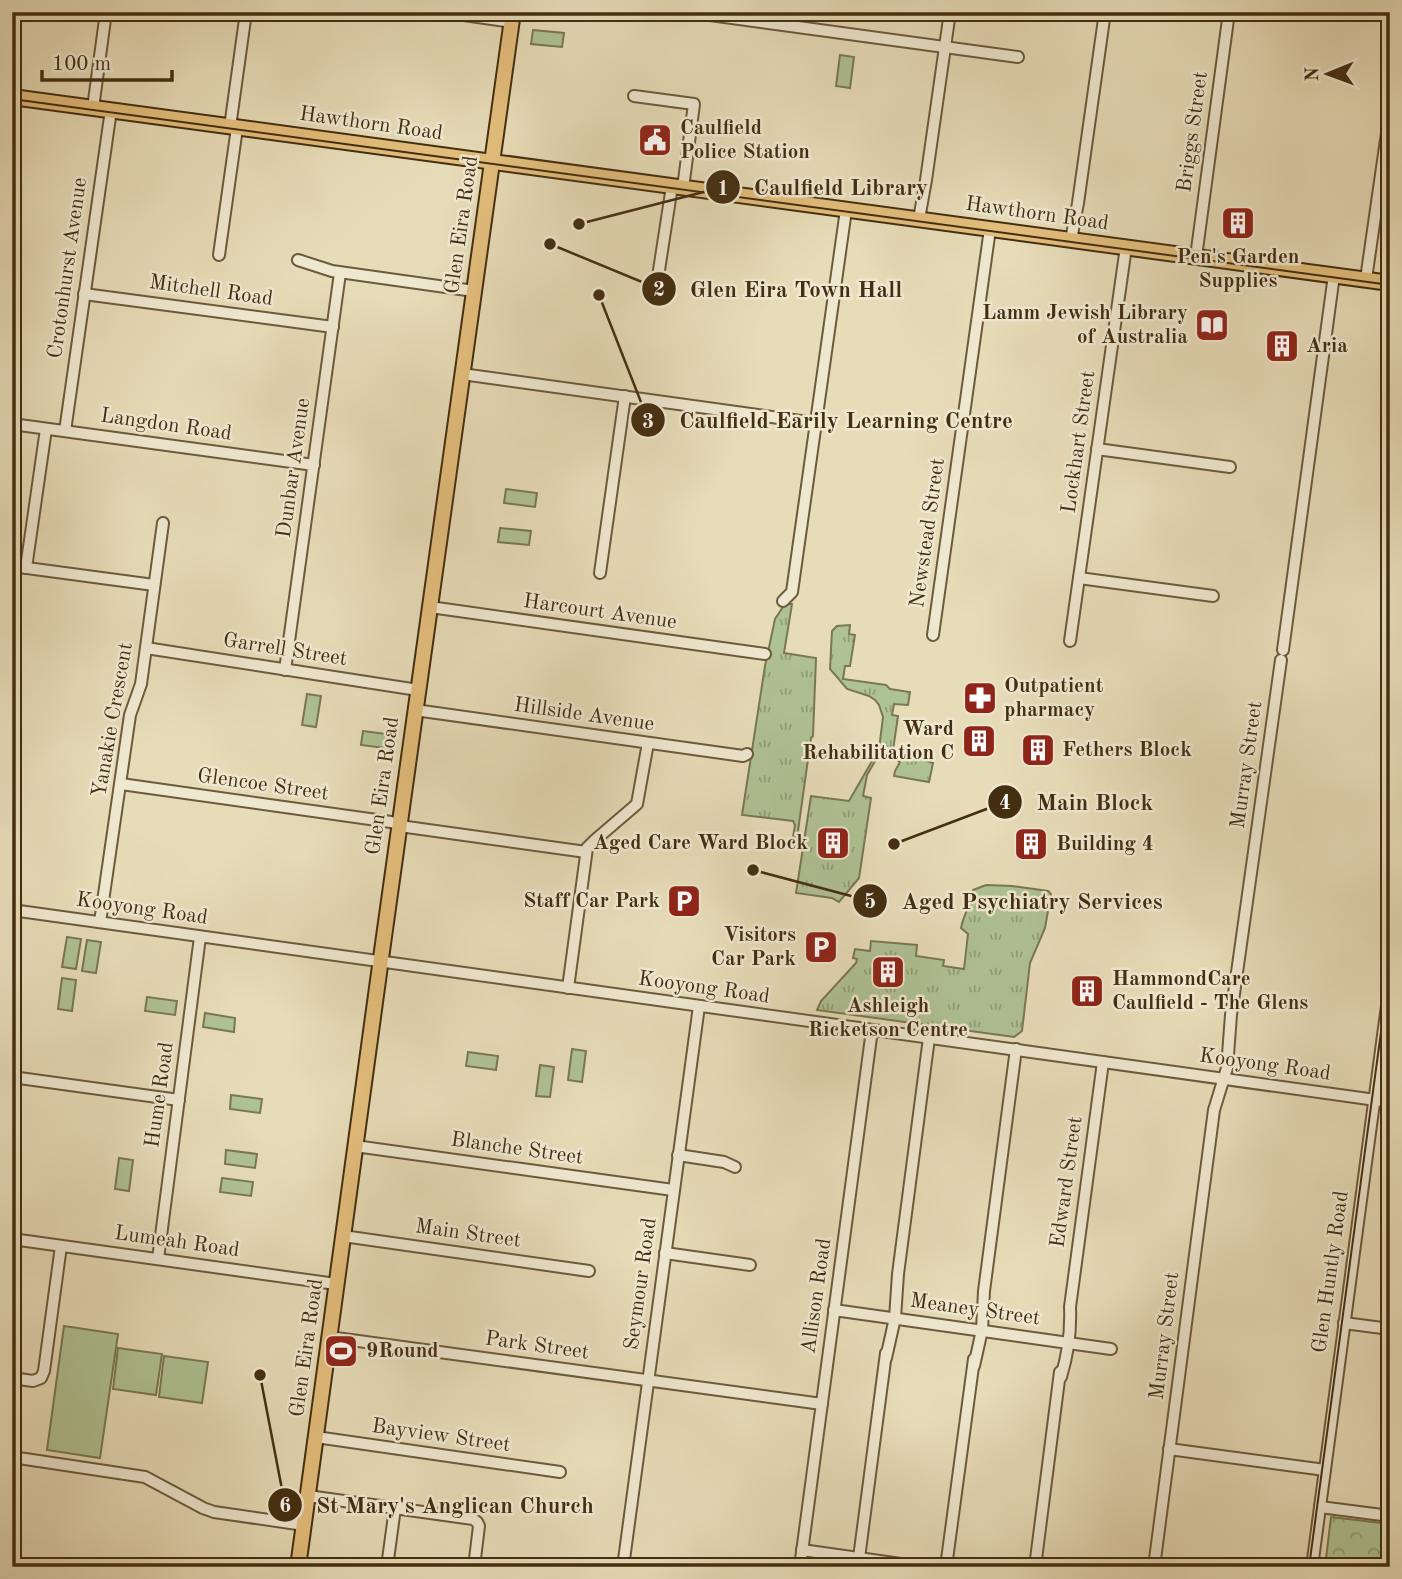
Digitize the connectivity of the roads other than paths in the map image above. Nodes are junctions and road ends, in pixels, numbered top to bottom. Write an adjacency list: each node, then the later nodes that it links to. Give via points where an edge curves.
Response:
1 (106, 12): 13 (street)
2 (246, 12): 16 (street)
3 (443, 12): 8 (street)
4 (688, 12): 9 (street)
5 (950, 12): 9 (street)
6 (1105, 12): 22 (street)
7 (1229, 12): 25 (street, Briggs Street)
8 (512, 17): 17 (main road, Glen Eira Road)
9 (945, 47): 10 (street); 20 (street)
10 (1018, 57)
11 (634, 96): 18 (street, via 694,104)
12 (12, 97): 13 (main road, Hawthorn Road)
13 (93, 108): 14 (main road, Hawthorn Road)
14 (111, 110): 16 (main road, Hawthorn Road); 32 (street, Crotonhurst Avenue)
15 (1390, 111): 29 (street)
16 (233, 127): 17 (main road, Hawthorn Road); 24 (street)
17 (492, 162): 18 (main road, Hawthorn Road); 31 (main road, Glen Eira Road)
18 (678, 187): 19 (main road, Hawthorn Road); 33 (street)
19 (846, 210): 20 (main road, Hawthorn Road); 37 (street)
20 (921, 220): 21 (main road, Hawthorn Road)
21 (990, 229): 22 (main road, Hawthorn Road); 54 (street, Newstead Street)
22 (1074, 240): 23 (main road, Hawthorn Road)
23 (1126, 247): 25 (main road, Hawthorn Road); 41 (street, Lockhart Street)
24 (219, 255)
25 (1196, 257): 28 (main road, Hawthorn Road)
26 (298, 260): 27 (street)
27 (340, 273): 31 (street); 34 (street, Dunbar Avenue)
28 (1334, 275): 29 (main road, Hawthorn Road); 78 (street, Murray Street)
29 (1366, 279): 30 (main road, Hawthorn Road)
30 (1390, 283)
31 (474, 291): 35 (main road, Glen Eira Road)
32 (84, 294): 34 (street, Mitchell Road); 40 (street, Crotonhurst Avenue)
33 (656, 296)
34 (333, 327): 42 (street, Dunbar Avenue)
35 (462, 374): 36 (street); 53 (main road, Glen Eira Road)
36 (625, 396): 37 (street); 47 (street)
37 (816, 423): 52 (street, via 792,592)
38 (12, 424): 39 (street, Langdon Road)
39 (46, 429): 40 (street, Langdon Road); 46 (street)
40 (65, 431): 42 (street, Langdon Road)
41 (1097, 449): 43 (street); 48 (street, Lockhart Street)
42 (314, 465): 58 (street, Dunbar Avenue)
43 (1230, 467)
44 (163, 523): 50 (street, Yanakie Crescent)
45 (13, 566): 46 (street); 49 (street)
46 (26, 568): 50 (street)
47 (600, 573)
48 (1079, 578): 51 (street); 55 (street, Lockhart Street)
49 (12, 581)
50 (154, 585): 56 (street, Yanakie Crescent)
51 (1213, 596)
52 (783, 601)
53 (430, 607): 57 (street, Harcourt Avenue); 59 (main road, Glen Eira Road)
54 (933, 635)
55 (1070, 641)
56 (146, 648): 58 (street, Garrell Street); 63 (street, Yanakie Crescent, via 130,715)
57 (765, 654)
58 (285, 670): 59 (street, Garrell Street)
59 (418, 690): 60 (main road, Glen Eira Road)
60 (415, 710): 61 (street, Hillside Avenue); 64 (main road, Glen Eira Road)
61 (648, 743): 62 (street, Hillside Avenue); 65 (street, via 637,804)
62 (747, 754)
63 (121, 784): 64 (street, Glencoe Street); 67 (street, Yanakie Crescent)
64 (399, 824): 65 (street, Glencoe Street); 69 (main road, Glen Eira Road)
65 (586, 852): 71 (street)
66 (12, 910): 67 (street, Kooyong Road)
67 (100, 922): 68 (street, Kooyong Road)
68 (201, 937): 69 (street, Kooyong Road); 79 (street, Hume Road)
69 (380, 962): 71 (street, Kooyong Road); 82 (main road, Glen Eira Road)
70 (1390, 983): 80 (street, Glen Huntly Road)
71 (568, 988): 72 (street, Kooyong Road)
72 (699, 1006): 73 (street, Kooyong Road); 83 (street, Seymour Road)
73 (872, 1030): 74 (street, Kooyong Road); 94 (street, Allison Road)
74 (929, 1038): 75 (street, Kooyong Road); 95 (street)
75 (1016, 1049): 76 (street, Kooyong Road); 97 (street)
76 (1102, 1062): 78 (street, Kooyong Road); 100 (street, Edward Street)
77 (12, 1077): 79 (street)
78 (1221, 1079): 80 (street, Kooyong Road); 106 (street, Murray Street, via 1214,1096)
79 (179, 1100): 90 (street, Hume Road)
80 (1374, 1100): 81 (street, Kooyong Road); 96 (street, Glen Huntly Road)
81 (1390, 1102)
82 (355, 1146): 85 (street, Blanche Street); 86 (main road, Glen Eira Road)
83 (678, 1155): 84 (street); 85 (street, Seymour Road)
84 (735, 1167)
85 (673, 1190): 89 (street, Seymour Road)
86 (343, 1236): 92 (street, Main Street); 93 (main road, Glen Eira Road)
87 (12, 1239): 88 (street, Lumeah Road)
88 (61, 1246): 90 (street, Lumeah Road); 102 (street, via 43,1374 33,1381)
89 (665, 1253): 91 (street); 103 (street, Seymour Road)
90 (158, 1259): 93 (street, Lumeah Road)
91 (750, 1265)
92 (589, 1271)
93 (336, 1284): 99 (main road, Glen Eira Road)
94 (834, 1310): 95 (street, Meaney Street); 104 (street, Allison Road)
95 (892, 1318): 97 (street, Meaney Street); 116 (street)
96 (1344, 1323): 98 (street); 108 (street, Glen Huntly Road)
97 (978, 1329): 100 (street, Meaney Street); 123 (street)
98 (1390, 1329)
99 (329, 1337): 103 (street, Park Street); 105 (main road, Glen Eira Road)
100 (1065, 1342): 101 (street, Meaney Street); 124 (street, Edward Street)
101 (1111, 1349)
102 (12, 1378)
103 (648, 1380): 104 (street, Park Street); 120 (street, Seymour Road)
104 (822, 1404): 115 (street, Allison Road)
105 (316, 1437): 109 (street, Bayview Street); 110 (main road, Glen Eira Road)
106 (1170, 1449): 108 (street); 125 (street, Murray Street)
107 (12, 1457): 114 (street, via 145,1477 214,1512)
108 (1325, 1470): 111 (street, Glen Huntly Road)
109 (560, 1472)
110 (308, 1496): 112 (street); 114 (main road, Glen Eira Road)
111 (1320, 1507): 113 (street); 126 (street, Glen Huntly Road)
112 (395, 1508): 118 (street); 119 (street, via 477,1522)
113 (1390, 1516)
114 (304, 1525): 117 (main road, Glen Eira Road)
115 (802, 1550): 116 (street); 121 (street, Allison Road)
116 (859, 1558): 122 (street)
117 (298, 1567)
118 (387, 1567)
119 (474, 1567)
120 (623, 1567)
121 (800, 1567)
122 (922, 1567)
123 (946, 1567)
124 (1035, 1567)
125 (1154, 1567)
126 (1312, 1567)

